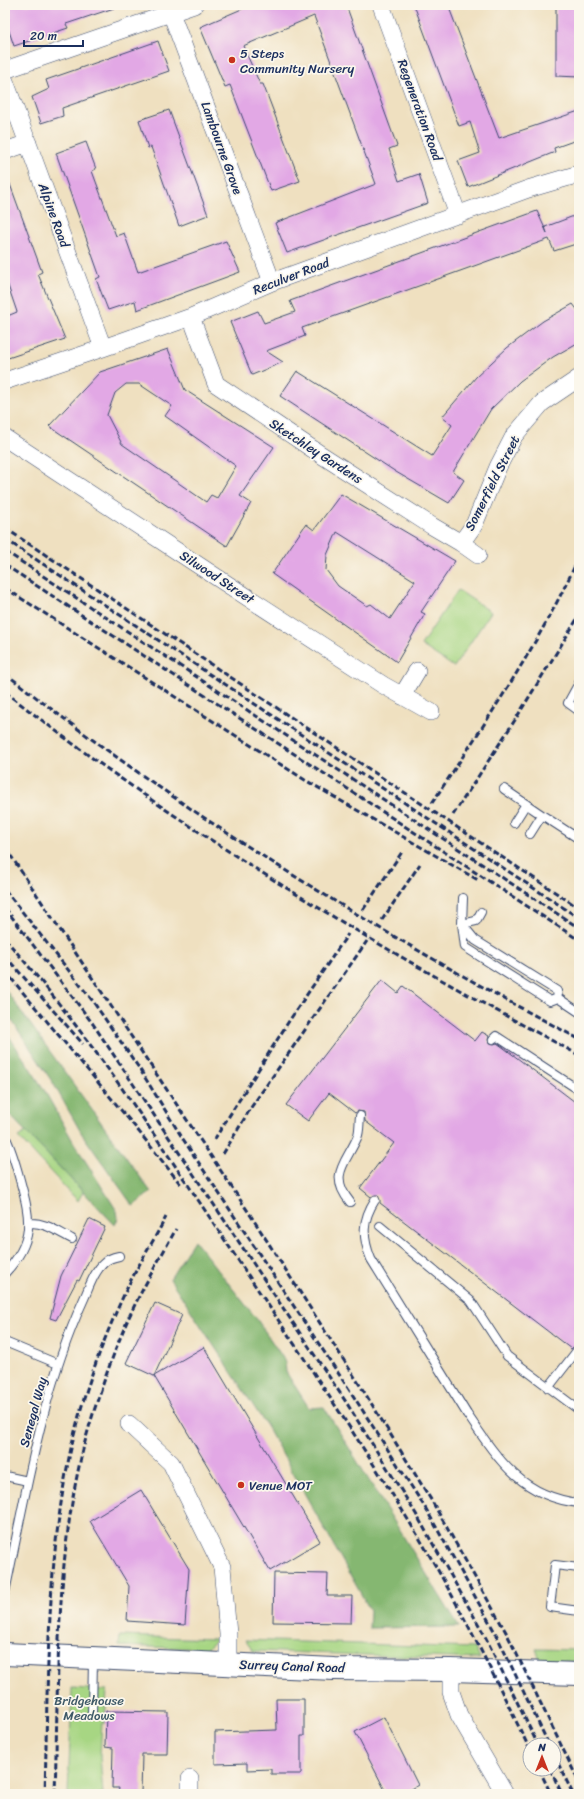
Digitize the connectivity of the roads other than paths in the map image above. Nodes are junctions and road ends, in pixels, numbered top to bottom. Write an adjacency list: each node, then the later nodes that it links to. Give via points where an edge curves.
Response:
1 (194, 5): 3 (street)
2 (381, 5): 9 (street, Regeneration Road)
3 (170, 9): 4 (street); 10 (street, Lambourne Grove)
4 (5, 70)
5 (5, 81): 6 (street, Alpine Road)
6 (28, 143): 7 (street); 12 (street, Alpine Road)
7 (5, 151)
8 (579, 174): 9 (street, Reculver Road, via 528,189)
9 (458, 215): 10 (street, Reculver Road)
10 (272, 282): 11 (street, Reculver Road)
11 (191, 317): 12 (street, Reculver Road); 16 (street, Sketchley Gardens, via 216,384)
12 (104, 348): 14 (street, Reculver Road)
13 (579, 378): 16 (street, Somerfield Street, via 542,404 514,436 474,525)
14 (5, 381)
15 (5, 438): 20 (street, Silwood Street)
16 (461, 543): 17 (street, Sketchley Gardens)
17 (478, 555)
18 (417, 671): 20 (street)
19 (579, 684): 21 (lane, via 568,703)
20 (402, 696): 22 (street, Silwood Street)
21 (579, 711)
22 (431, 712)
23 (504, 789): 24 (lane)
24 (526, 804): 25 (lane); 26 (lane)
25 (542, 815): 27 (lane); 28 (lane)
26 (514, 823)
27 (530, 834)
28 (579, 839)
29 (463, 898): 31 (lane)
30 (481, 912): 31 (lane, via 476,921)
31 (462, 924): 32 (lane, via 475,940 557,991); 32 (lane, via 465,947 550,1001)
32 (558, 998): 33 (lane)
33 (579, 1012)
34 (493, 1039): 35 (lane, via 496,1036)
35 (579, 1090)
36 (360, 1116): 39 (lane, via 358,1136 339,1176 344,1194)
37 (5, 1136): 40 (lane, via 28,1207)
38 (375, 1200): 53 (lane, bridge, via 365,1220 366,1248 467,1414 510,1472 532,1488 561,1501)
39 (350, 1202)
40 (29, 1223): 42 (lane, via 46,1225); 44 (lane, via 23,1250)
41 (380, 1226): 48 (lane, via 471,1301 507,1356)
42 (72, 1239)
43 (119, 1256): 47 (lane, Senegal Way, via 106,1261 95,1274)
44 (5, 1273)
45 (5, 1342): 47 (lane)
46 (579, 1348): 48 (lane)
47 (58, 1364): 52 (lane, Senegal Way, via 38,1432)
48 (548, 1388): 49 (lane)
49 (579, 1410)
50 (129, 1424): 59 (street, via 171,1463 222,1568)
51 (5, 1476): 52 (lane)
52 (28, 1481): 55 (lane, Senegal Way)
53 (579, 1502)
54 (579, 1568): 56 (lane, via 555,1565 550,1607)
55 (5, 1592)
56 (579, 1611)
57 (5, 1654): 58 (street, Surrey Canal Road)
58 (93, 1658): 59 (street, Surrey Canal Road); 62 (lane)
59 (228, 1664): 60 (street, Surrey Canal Road, via 334,1669)
60 (451, 1670): 61 (street, Surrey Canal Road); 63 (street, via 451,1692 458,1715)
61 (579, 1674)
62 (92, 1714)
63 (502, 1793)

